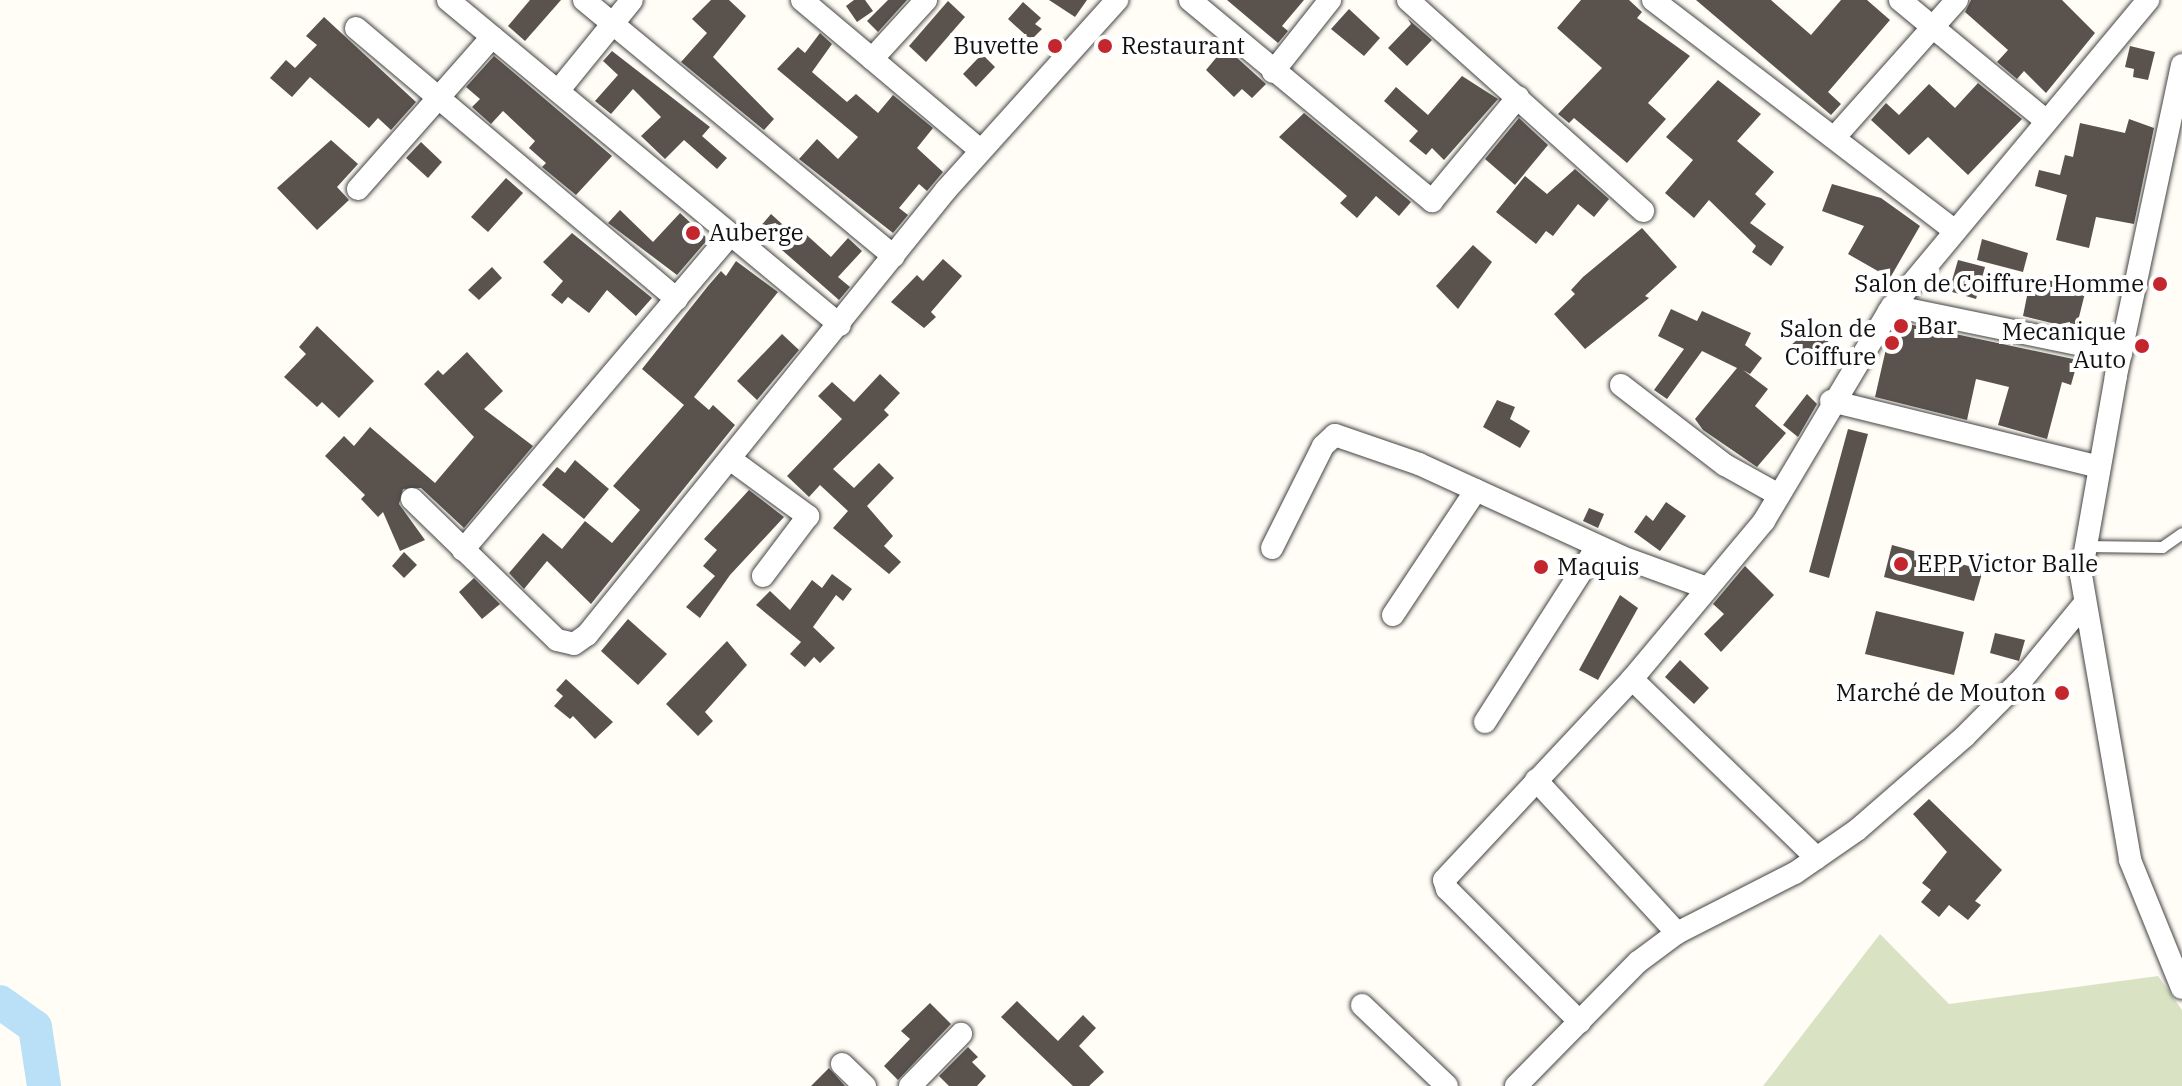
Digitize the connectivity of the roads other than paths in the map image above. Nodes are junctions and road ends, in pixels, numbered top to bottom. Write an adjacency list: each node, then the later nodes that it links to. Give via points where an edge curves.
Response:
1 (448, 0): 17 (street)
2 (584, 0): 14 (street)
3 (632, 0): 14 (street)
4 (802, 0): 18 (street)
5 (926, 0): 18 (street)
6 (1117, 0): 26 (street)
7 (1190, 0): 20 (street)
8 (1330, 0): 20 (street)
9 (1408, 0): 22 (street)
10 (1653, 0): 25 (street)
11 (1900, 0): 15 (street)
12 (1957, 0): 15 (street)
13 (2148, 0): 24 (street)
14 (612, 24): 21 (street); 31 (street)
15 (1932, 26): 24 (street); 25 (street)
16 (356, 28): 23 (street)
17 (492, 37): 21 (street); 23 (street)
18 (872, 59): 26 (street)
19 (2182, 65): 35 (street)
20 (1273, 72): 22 (street, via 1432,201)
21 (558, 91): 30 (street)
22 (1518, 97): 28 (street)
23 (441, 99): 27 (street); 32 (street)
24 (2045, 120): 29 (street)
25 (1834, 138): 29 (street)
26 (980, 150): 31 (street)
27 (358, 189)
28 (1643, 211)
29 (1952, 229): 33 (street)
30 (729, 236): 32 (street); 34 (street)
31 (894, 256): 34 (street)
32 (677, 299): 47 (street)
33 (1892, 306): 35 (street); 37 (street)
34 (840, 325): 38 (street)
35 (2121, 353): 39 (street)
36 (1621, 385): 41 (street, via 1725,465)
37 (1831, 401): 39 (street); 41 (street)
38 (730, 459): 47 (street, via 587,635 574,644 557,640); 48 (street, via 808,516)
39 (2099, 467): 44 (street)
40 (1476, 490): 45 (street); 46 (street, via 1335,435 1323,446); 51 (street)
41 (1779, 495): 49 (street)
42 (412, 499): 47 (street)
43 (2182, 533): 44 (lane, via 2162,547)
44 (2084, 546): 50 (street)
45 (1597, 547): 49 (street); 53 (street)
46 (1272, 548)
47 (463, 550)
48 (763, 576)
49 (1707, 588): 52 (street)
50 (2084, 604): 55 (street, via 1965,736); 57 (street, via 2130,860)
51 (1393, 615)
52 (1632, 679): 54 (street); 55 (street)
53 (1485, 722)
54 (1536, 780): 56 (street); 59 (street, via 1444,880 1447,889)
55 (1817, 858): 56 (street)
56 (1677, 933): 59 (street, via 1638,962)
57 (2182, 988)
58 (1362, 1005): 64 (street)
59 (1580, 1022): 65 (street)
60 (961, 1034): 63 (street)
61 (842, 1064): 62 (street)
62 (865, 1086)
63 (910, 1086)
64 (1447, 1086)
65 (1516, 1086)

